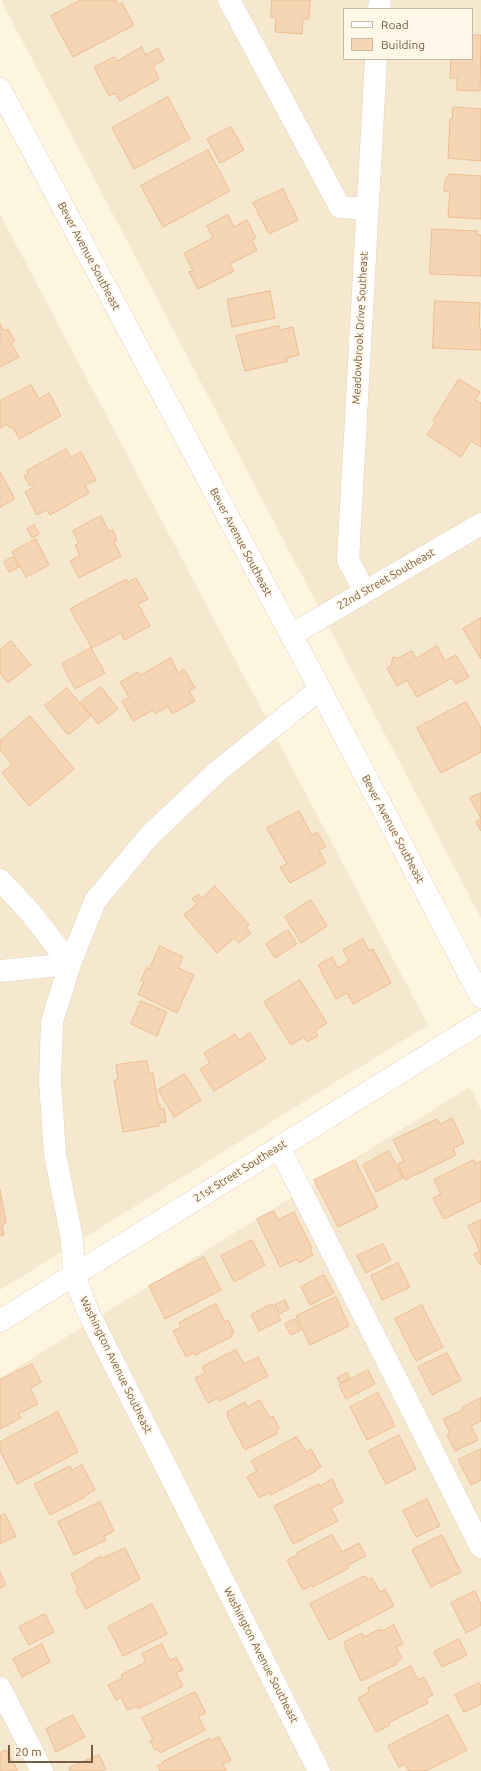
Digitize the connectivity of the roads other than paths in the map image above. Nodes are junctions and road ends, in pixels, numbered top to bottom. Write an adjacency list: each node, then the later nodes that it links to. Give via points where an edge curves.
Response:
1 (229, 0): 4 (street, via 340,207)
2 (376, 60): 4 (street, Meadowbrook Drive Southeast)
3 (0, 89): 7 (street, Bever Avenue Southeast)
4 (367, 209): 6 (street, Meadowbrook Drive Southeast, via 348,560)
5 (481, 524): 6 (street, 22nd Street Southeast)
6 (365, 592): 7 (street, 22nd Street Southeast)
7 (290, 635): 8 (street, Bever Avenue Southeast)
8 (320, 689): 10 (street, Washington Avenue Southeast, via 218,771 150,835 95,901); 12 (street, Bever Avenue Southeast)
9 (0, 880): 10 (street, via 31,913)
10 (70, 964): 11 (street); 15 (street, Washington Avenue Southeast, via 52,1022 50,1081 55,1154 72,1239)
11 (0, 971)
12 (481, 997)
13 (481, 1022): 14 (street, 21st Street Southeast)
14 (279, 1147): 15 (street, 21st Street Southeast); 17 (street)
15 (74, 1276): 16 (street, 21st Street Southeast); 20 (street, Washington Avenue Southeast, via 88,1312)
16 (0, 1321)
17 (481, 1547)
18 (0, 1688): 19 (street)
19 (42, 1771)
20 (319, 1771)

